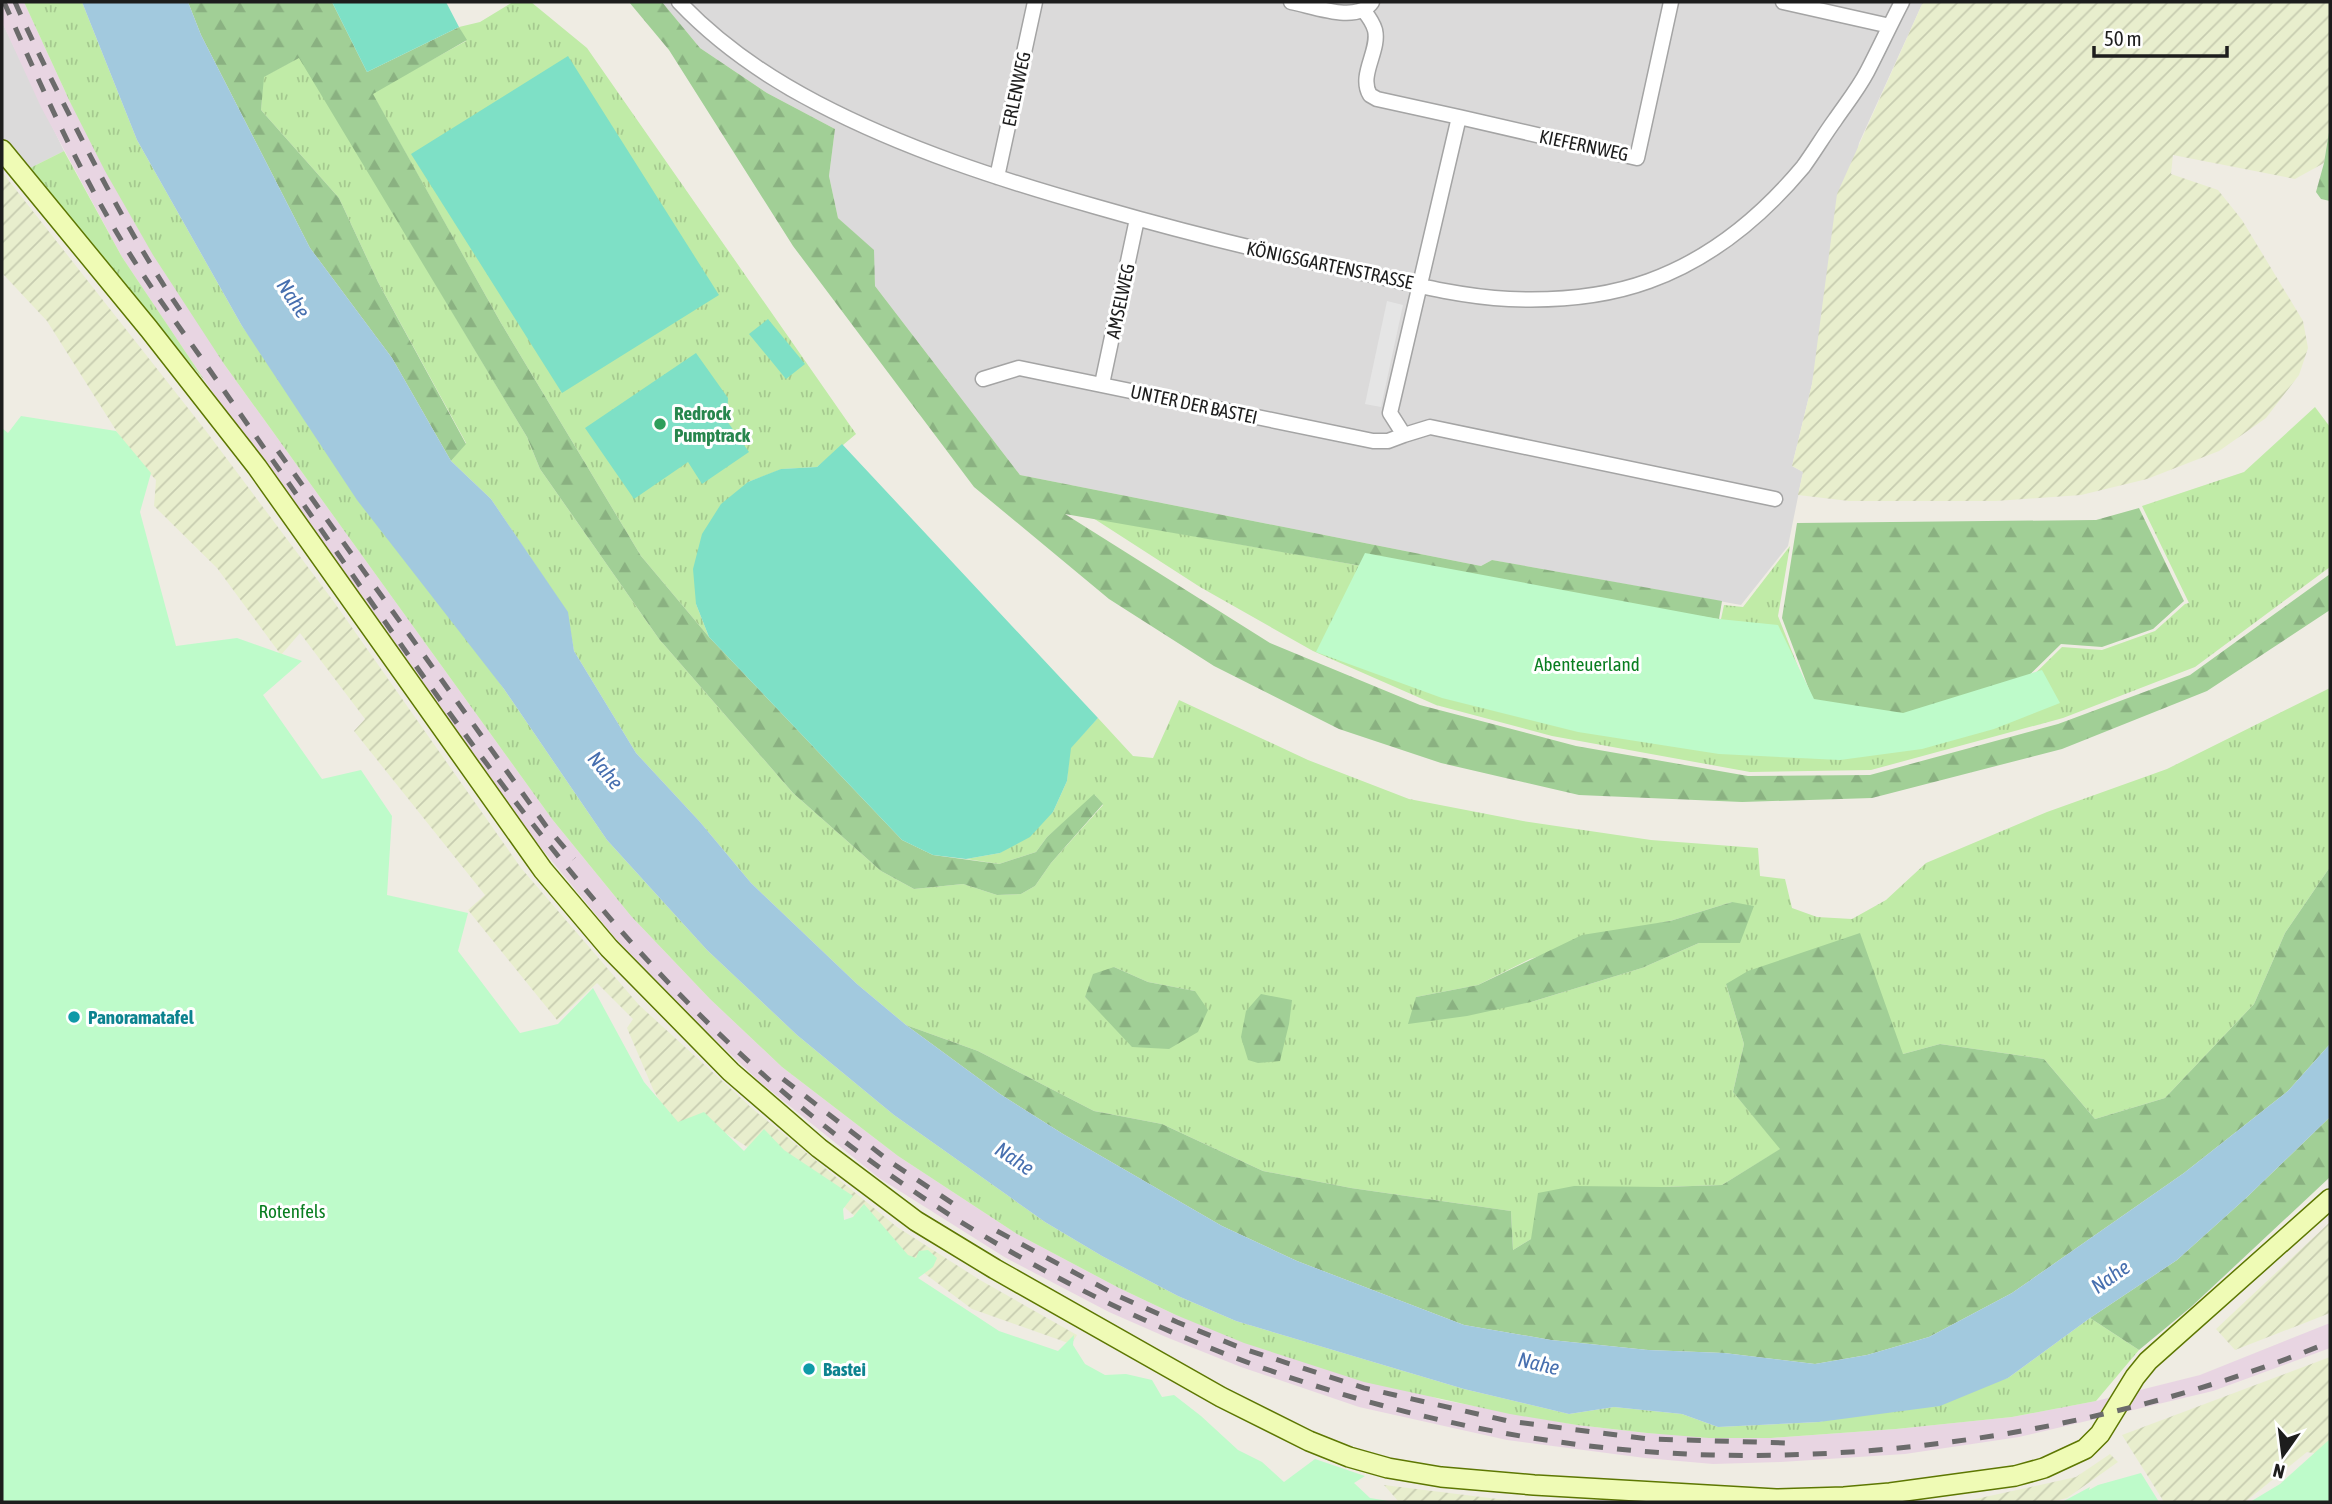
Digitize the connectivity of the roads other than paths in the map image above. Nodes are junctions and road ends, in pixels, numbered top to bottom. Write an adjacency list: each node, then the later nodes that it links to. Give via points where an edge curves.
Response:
1 (679, 2): 11 (street, KÖNIGSGARTENSTRASSE, via 734,49 815,102)
2 (1035, 2): 11 (street, ERLENWEG)
3 (1291, 2): 7 (street, via 1351,13)
4 (1671, 2): 9 (street, KIEFERNWEG, via 1637,158)
5 (1786, 2): 8 (street)
6 (1902, 2): 8 (street, KÖNIGSGARTENSTRASSE)
7 (1368, 6): 9 (street, KIEFERNWEG, via 1375,29 1366,81 1370,95)
8 (1890, 26): 13 (street, KÖNIGSGARTENSTRASSE, via 1865,76 1804,166 1766,207 1695,260 1605,293 1561,298 1507,299)
9 (1459, 117): 13 (street)
10 (2, 150): 18 (main road, via 257,467 543,870 610,948 732,1072 818,1148 916,1221 1209,1390 1310,1441 1388,1468 1441,1477 1666,1494 1844,1497 2015,1476 2085,1448 2100,1434 2148,1361)
11 (997, 177): 12 (street, KÖNIGSGARTENSTRASSE)
12 (1137, 219): 13 (street, KÖNIGSGARTENSTRASSE); 15 (street, AMSELWEG)
13 (1419, 285): 16 (street, via 1391,413)
14 (984, 379): 15 (street, UNTER DER BASTEI, via 1019,368)
15 (1102, 384): 16 (street, UNTER DER BASTEI, via 1373,441)
16 (1404, 435): 17 (street, UNTER DER BASTEI, via 1430,428)
17 (1775, 499)
18 (2330, 1199)

